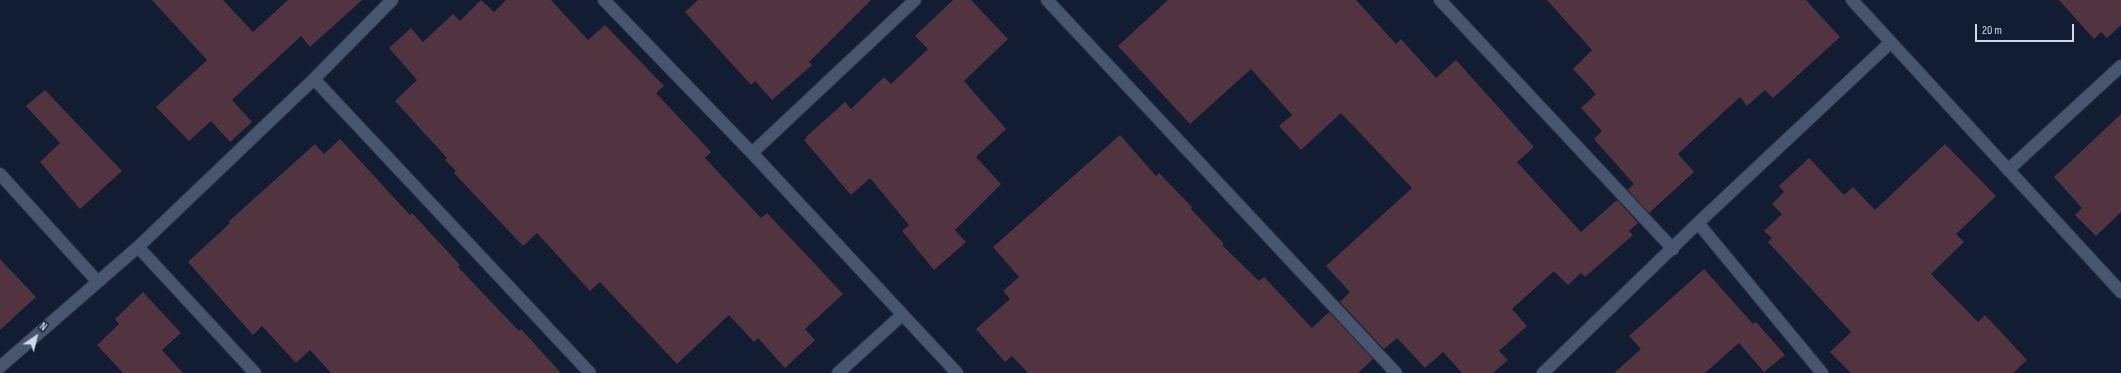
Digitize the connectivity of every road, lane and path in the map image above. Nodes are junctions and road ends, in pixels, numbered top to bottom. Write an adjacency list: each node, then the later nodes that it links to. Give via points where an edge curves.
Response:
1 (392, 0): 9 (street)
2 (604, 0): 10 (street)
3 (914, 0): 10 (street)
4 (1046, 0): 24 (street)
5 (1440, 0): 15 (street)
6 (1852, 0): 7 (street)
7 (1891, 42): 11 (street); 13 (street)
8 (2121, 66): 11 (street)
9 (314, 79): 14 (street); 21 (street)
10 (752, 153): 18 (street)
11 (2008, 170): 17 (street)
12 (0, 174): 16 (street)
13 (1698, 223): 15 (street); 26 (street)
14 (138, 247): 16 (street); 20 (street)
15 (1673, 248): 25 (street)
16 (97, 281): 19 (street)
17 (2121, 292)
18 (902, 315): 22 (street); 23 (street)
19 (0, 368)
20 (255, 373)
21 (590, 373)
22 (838, 373)
23 (957, 373)
24 (1396, 373)
25 (1543, 373)
26 (1822, 373)

